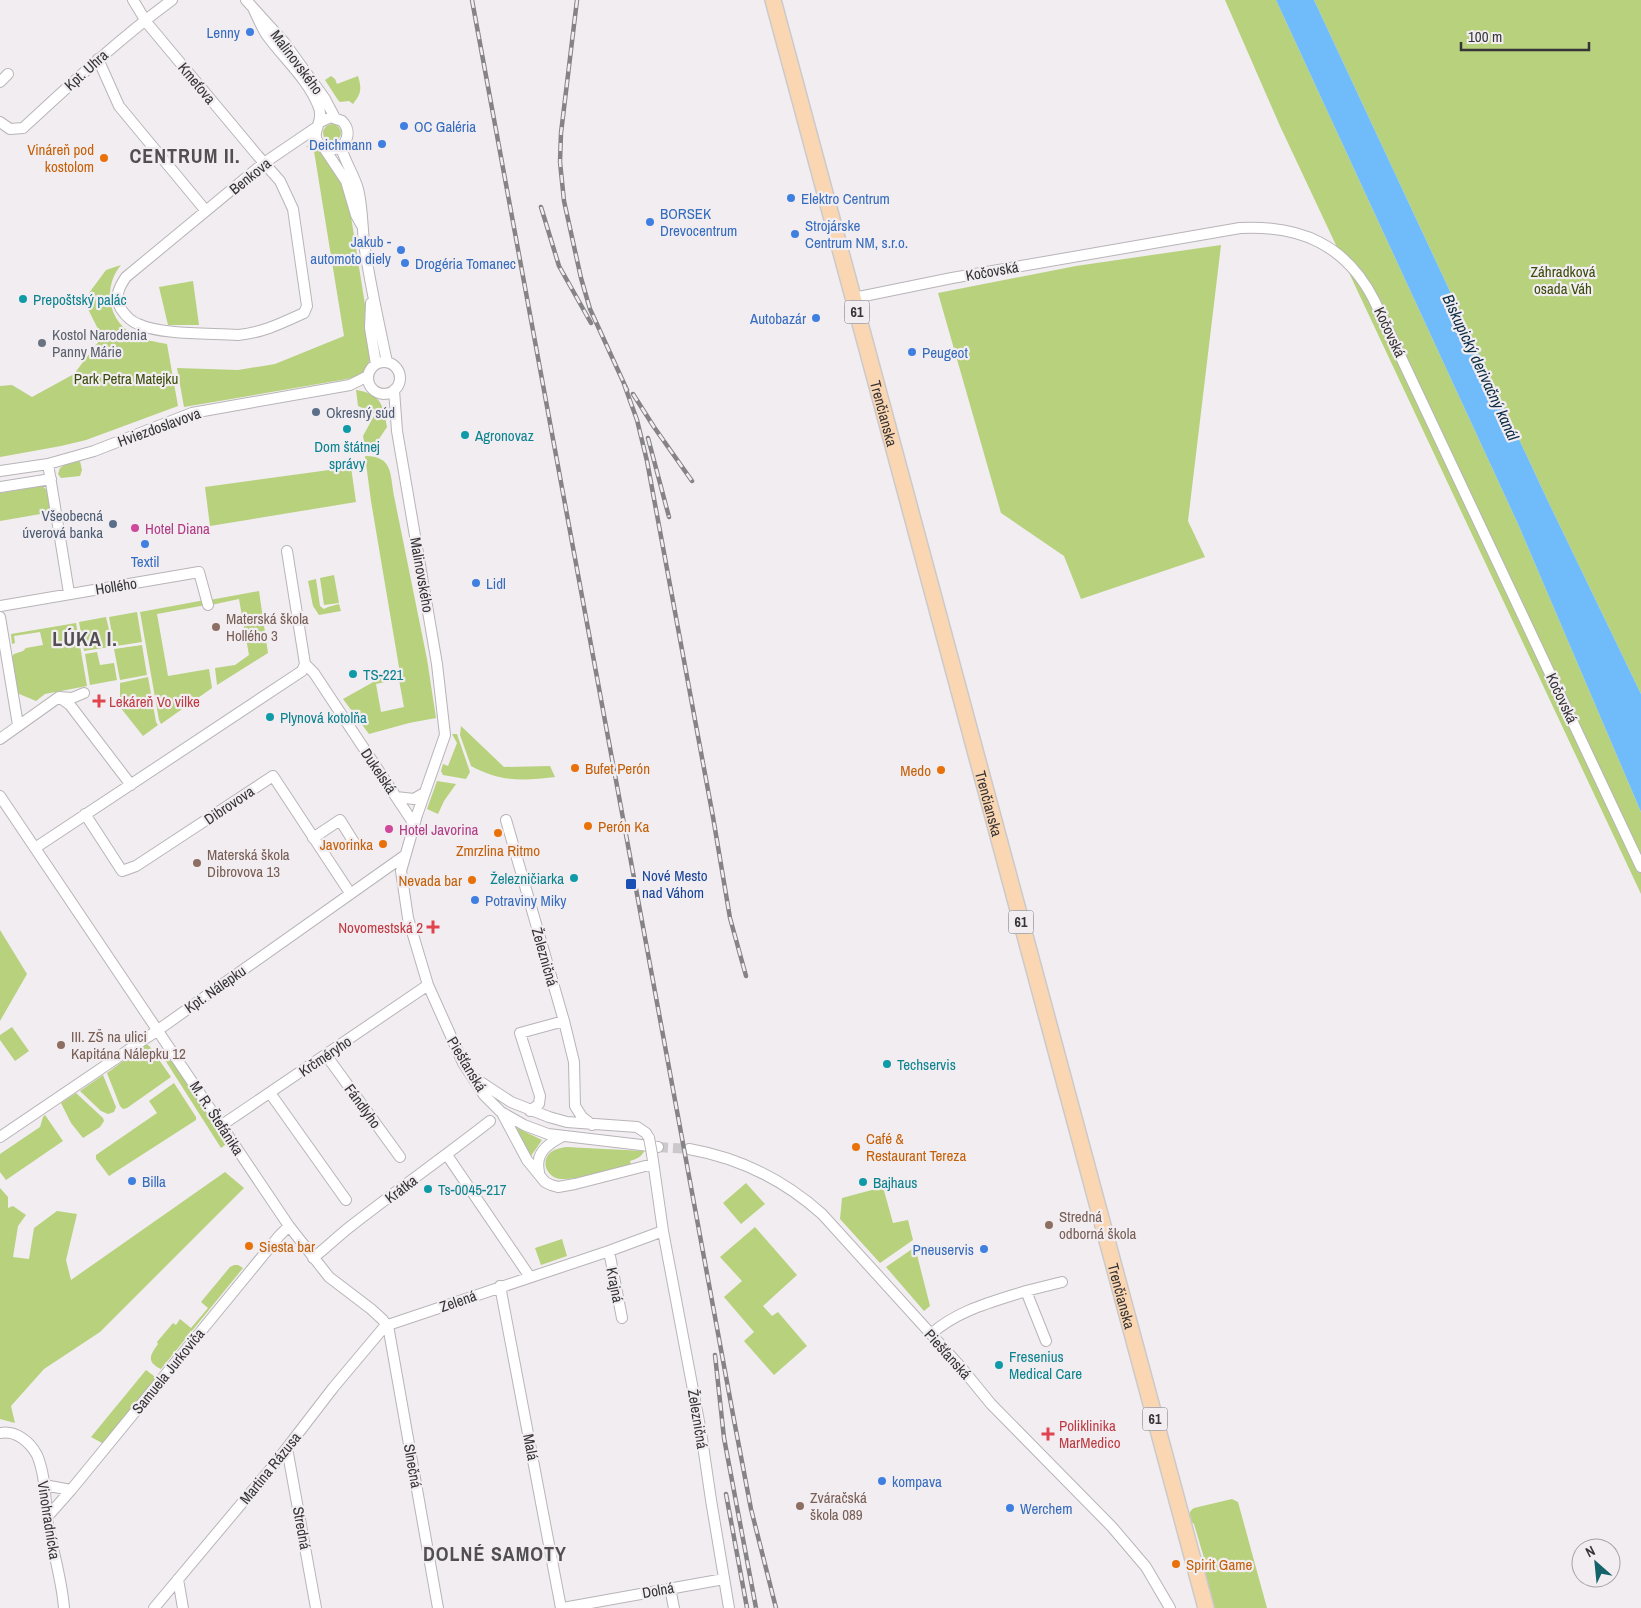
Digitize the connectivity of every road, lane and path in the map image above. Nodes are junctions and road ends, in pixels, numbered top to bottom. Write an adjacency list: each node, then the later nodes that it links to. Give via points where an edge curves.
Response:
1 (133, 0): 6 (street, Kmeťova)
2 (172, 0): 6 (street, Kpt. Uhra)
3 (246, 0): 5 (street, Malinovského)
4 (773, 0): 20 (main road, Trenčianska / 61)
5 (254, 10): 10 (street, Malinovského, via 284,42); 12 (street, Malinovského, via 265,32 316,101 320,111)
6 (144, 20): 7 (street, Kpt. Uhra); 16 (street, Kmeťova)
7 (98, 59): 11 (street, Kpt. Uhra, via 22,128 10,129); 17 (street, via 118,106)
8 (8, 74): 9 (street)
9 (0, 82)
10 (335, 118): 12 (street, via 327,118); 15 (street, Malinovského, via 345,124 348,131 347,140)
11 (0, 122)
12 (319, 125): 13 (street, Benkova); 14 (street, Malinovského, via 316,135)
13 (296, 143): 14 (street, Benkova); 16 (street, Benkova)
14 (321, 145): 15 (street, via 333,150); 18 (street, Malinovského, via 346,181)
15 (341, 147): 18 (street, Malinovského, via 358,190)
16 (264, 163): 17 (street, Benkova); 21 (street, Kmeťova, via 280,181 289,199 307,306 304,313 251,334)
17 (206, 211): 21 (street, Benkova, via 126,277 118,288 117,299 127,317)
18 (362, 228): 19 (street, Malinovského)
19 (371, 290): 22 (street, Malinovského); 23 (street, Malinovského, via 370,328)
20 (854, 298): 55 (street, Kočovská, via 1240,228 1296,232 1338,252 1361,277 1374,300); 105 (main road, Trenčianska / 61)
21 (156, 330)
22 (387, 362): 23 (street); 26 (street, via 399,374 399,383)
23 (376, 364): 24 (street)
24 (368, 376): 25 (street, Hviezdoslavova); 27 (street, via 368,383)
25 (350, 385): 27 (street, Hviezdoslavova); 29 (street, Hviezdoslavova, via 192,413 94,451)
26 (394, 390): 27 (street, via 387,393); 28 (street, Malinovského)
27 (376, 391): 28 (street, Malinovského)
28 (395, 417): 42 (street, Malinovského, via 437,664)
29 (45, 464): 30 (street, Hviezdoslavova); 31 (street)
30 (0, 471)
31 (51, 479): 32 (street); 34 (street)
32 (0, 487)
33 (286, 552): 38 (street, Dukelská)
34 (69, 593): 35 (street, Hollého, via 199,572); 36 (street, Hollého)
35 (208, 605)
36 (0, 606)
37 (0, 617): 41 (street)
38 (305, 664): 44 (street, via 302,671); 47 (street, Dukelská)
39 (84, 693): 40 (street, via 72,698)
40 (59, 697): 41 (street); 44 (street, via 76,713)
41 (18, 725): 43 (street)
42 (445, 734): 45 (street, Piešťanská)
43 (0, 739)
44 (132, 785): 48 (street)
45 (424, 793): 47 (street, via 414,799); 50 (street, Piešťanská)
46 (0, 796): 53 (street, M. R. Štefánika)
47 (396, 796): 50 (street, Dukelská)
48 (85, 814): 51 (street, Dibrovova, via 122,871 136,866 273,776); 53 (street)
49 (506, 820): 58 (street, Železničná)
50 (414, 824): 54 (street, Piešťanská)
51 (313, 838): 52 (street, via 340,820); 56 (street, Dibrovova)
52 (355, 844)
53 (35, 848): 59 (street, M. R. Štefánika)
54 (404, 856): 56 (street, Kpt. Nálepku); 57 (street, Piešťanská, via 401,871 404,898)
55 (1641, 867)
56 (350, 893): 59 (street, Kpt. Nálepku)
57 (428, 985): 60 (street, Krčméryho); 61 (street, Piešťanská, via 454,1047)
58 (564, 1021): 63 (street, via 520,1033 540,1096 539,1104); 67 (street, Železničná, via 574,1062 578,1112)
59 (158, 1030): 66 (street, M. R. Štefánika); 68 (street, Kpt. Nálepku)
60 (326, 1055): 62 (street, Krčméryho); 73 (street, Fándlyho)
61 (473, 1078): 63 (street); 64 (street, Piešťanská)
62 (270, 1092): 66 (street, Krčméryho); 75 (street)
63 (530, 1111): 67 (street, via 567,1122)
64 (501, 1112): 69 (street, Piešťanská, via 536,1130); 74 (street, via 528,1160)
65 (490, 1121): 71 (street, Krátka)
66 (222, 1125): 76 (street, M. R. Štefánika)
67 (592, 1125): 72 (street, Železničná, bridge, via 637,1127 646,1133)
68 (0, 1137)
69 (561, 1137): 72 (street, Piešťanská); 74 (street, via 543,1149 538,1161)
70 (689, 1149): 86 (street, Piešťanská, via 737,1161 796,1192 835,1227)
71 (447, 1155): 79 (street, Krátka, via 349,1227); 80 (street)
72 (654, 1155): 74 (street, via 596,1180 558,1187 545,1182); 77 (street, Železničná)
73 (400, 1157)
74 (539, 1172)
75 (346, 1200)
76 (289, 1226): 79 (street, M. R. Štefánika); 91 (street, Samuela Jurkoviča)
77 (663, 1231): 78 (street, Zelená); 94 (street, Železničná, via 696,1404)
78 (608, 1251): 80 (street, Zelená); 84 (street, Krajná)
79 (313, 1258): 85 (street, M. R. Štefánika, via 330,1277 383,1320)
80 (530, 1276): 82 (street, Zelená)
81 (1062, 1282): 83 (street)
82 (500, 1286): 85 (street, Zelená); 101 (street, Malá)
83 (1026, 1291): 86 (street, via 974,1307); 87 (street)
84 (622, 1318)
85 (385, 1326): 89 (street, Martina Rázusa); 100 (street, Slnečná, via 389,1331)
86 (931, 1334): 104 (street, Piešťanská, via 999,1413 1112,1526 1146,1567)
87 (1046, 1341)
88 (0, 1433): 90 (street, Vinohradnícka, via 22,1437 36,1455)
89 (287, 1448): 93 (street, Martina Rázusa); 99 (street, Stredná)
90 (44, 1485): 91 (street); 92 (street, Vinohradnícka)
91 (71, 1490): 92 (street, Samuela Jurkoviča)
92 (48, 1516): 96 (street, Vinohradnícka)
93 (178, 1579): 97 (street, Martina Rázusa); 98 (street)
94 (724, 1579): 95 (street, Dolná); 103 (street, Železničná)
95 (670, 1588): 101 (street, Dolná); 102 (street)
96 (62, 1606)
97 (154, 1608)
98 (183, 1608)
99 (316, 1608)
100 (438, 1608)
101 (562, 1608)
102 (674, 1608)
103 (729, 1608)
104 (1170, 1608)
105 (1206, 1608)

